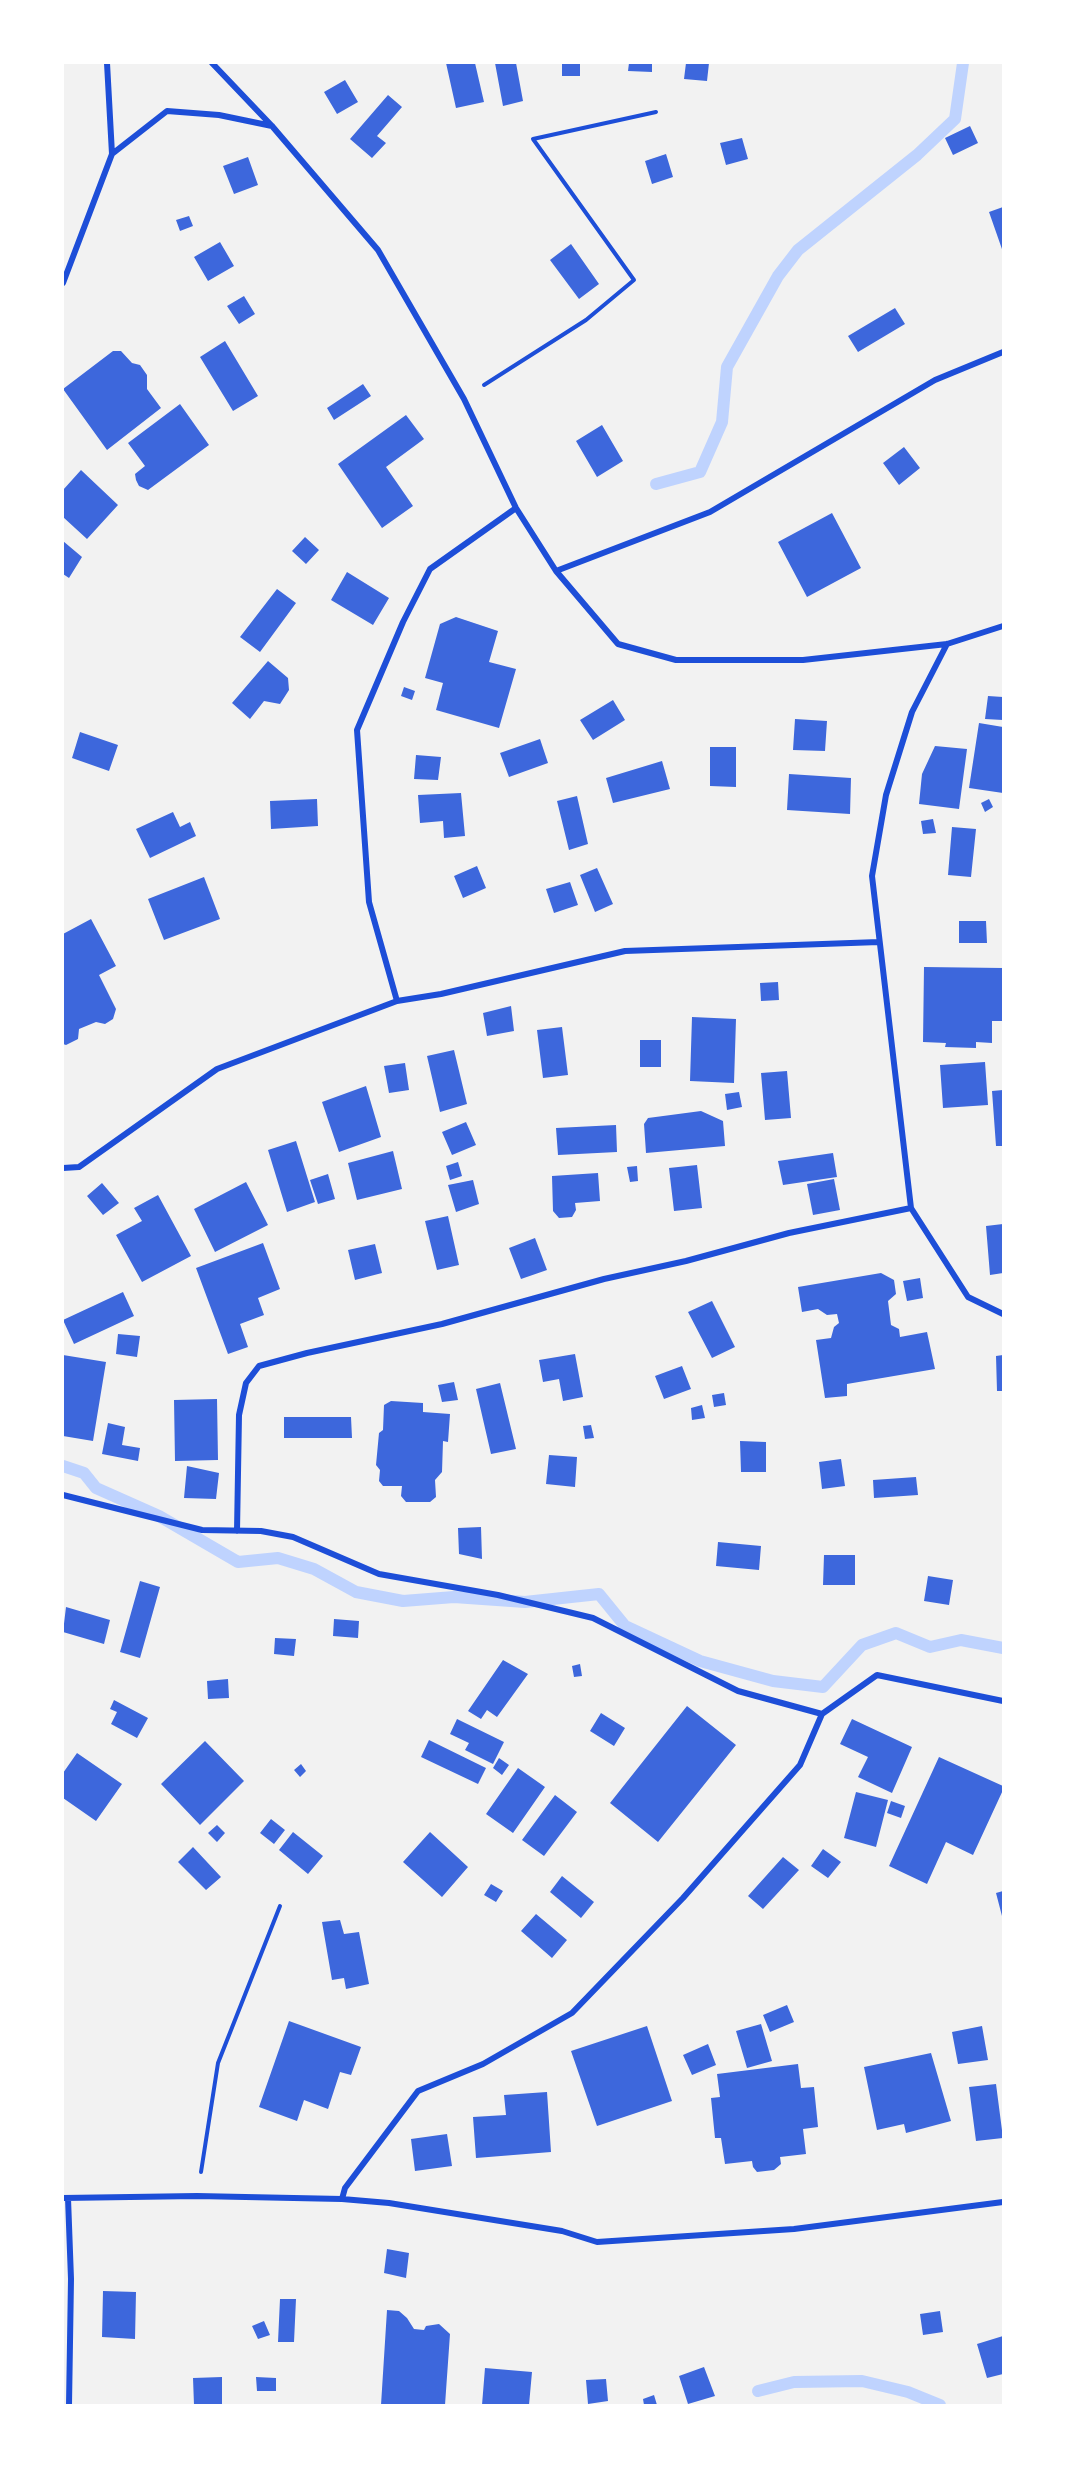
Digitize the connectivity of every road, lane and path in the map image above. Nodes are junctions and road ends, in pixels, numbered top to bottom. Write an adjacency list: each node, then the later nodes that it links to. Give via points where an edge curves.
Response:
1 (107, 63): 5 (street)
2 (212, 63): 4 (street)
3 (656, 112): 8 (path, via 533,139 634,280 586,320)
4 (272, 126): 5 (street, via 219,115 167,111); 8 (street, via 378,250)
5 (112, 154): 6 (street)
6 (63, 283)
7 (1003, 352): 10 (street, via 935,380 710,512)
8 (464, 399): 9 (street)
9 (516, 508): 10 (street); 14 (street, via 430,569 357,730 369,902)
10 (556, 571): 12 (street, via 618,644 676,660 803,660)
11 (1003, 626): 12 (street)
12 (947, 644): 13 (street, via 912,712 886,795 872,876)
13 (879, 942): 14 (street, via 625,951); 16 (street)
14 (397, 1001): 15 (street, via 217,1069 79,1167)
15 (63, 1168)
16 (911, 1208): 17 (street, via 968,1297); 19 (street, via 789,1233 442,1324 259,1366 246,1383 239,1415)
17 (1003, 1314)
18 (63, 1495): 19 (street, via 202,1530)
19 (237, 1531): 21 (street, via 293,1537 379,1574 498,1595 593,1618 738,1691)
20 (1003, 1701): 21 (street, via 877,1675)
21 (822, 1713): 25 (street, via 800,1765 683,1898 572,2013 483,2064 418,2091 345,2188)
22 (280, 1906): 23 (path, via 218,2063)
23 (197, 2196): 24 (street); 25 (street)
24 (65, 2198): 27 (street, via 71,2278)
25 (342, 2199): 26 (street, via 562,2231 597,2242 794,2229)
26 (1003, 2202)
27 (69, 2405)

